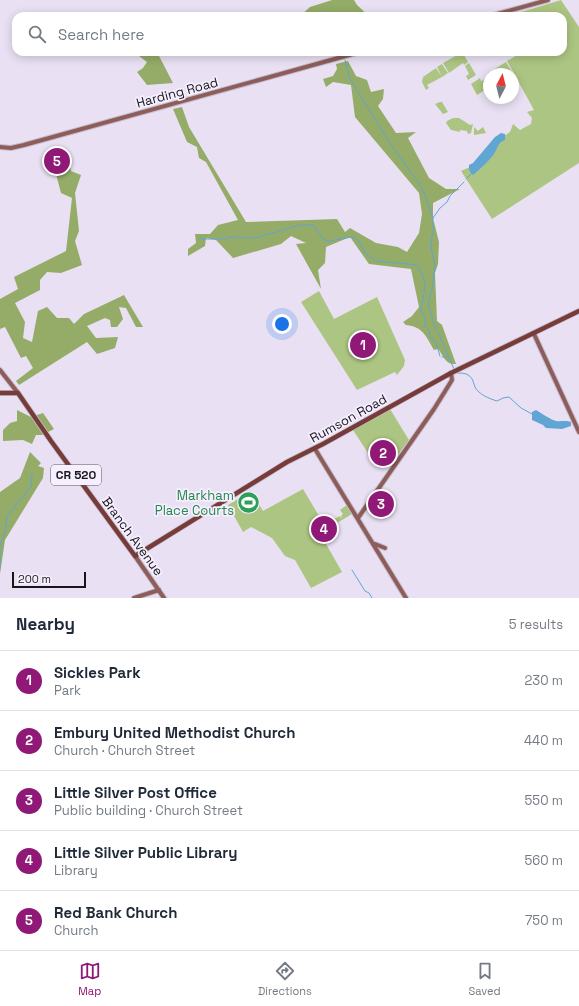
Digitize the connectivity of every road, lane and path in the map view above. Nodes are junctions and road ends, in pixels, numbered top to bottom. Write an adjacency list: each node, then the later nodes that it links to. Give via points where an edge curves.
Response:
1 (548, 0): 2 (street)
2 (504, 12)
3 (346, 56): 4 (street, Harding Road, via 24,145)
4 (0, 147)
5 (579, 311): 6 (main road, Rumson Road)
6 (534, 334): 8 (main road, Rumson Road); 11 (street)
7 (0, 370): 10 (street, Branch Avenue)
8 (451, 373): 12 (main road, Rumson Road); 13 (street, via 452,380 434,409)
9 (0, 393): 10 (main road)
10 (18, 393): 16 (main road, Branch Avenue / CR 520)
11 (579, 432)
12 (315, 448): 13 (street); 16 (main road, Rumson Road, via 283,464)
13 (358, 517): 14 (street)
14 (374, 544): 15 (street); 20 (street)
15 (385, 548)
16 (135, 556): 17 (street, Branch Avenue)
17 (159, 590): 18 (street); 19 (street, Branch Avenue)
18 (134, 598)
19 (164, 598)
20 (406, 598)

